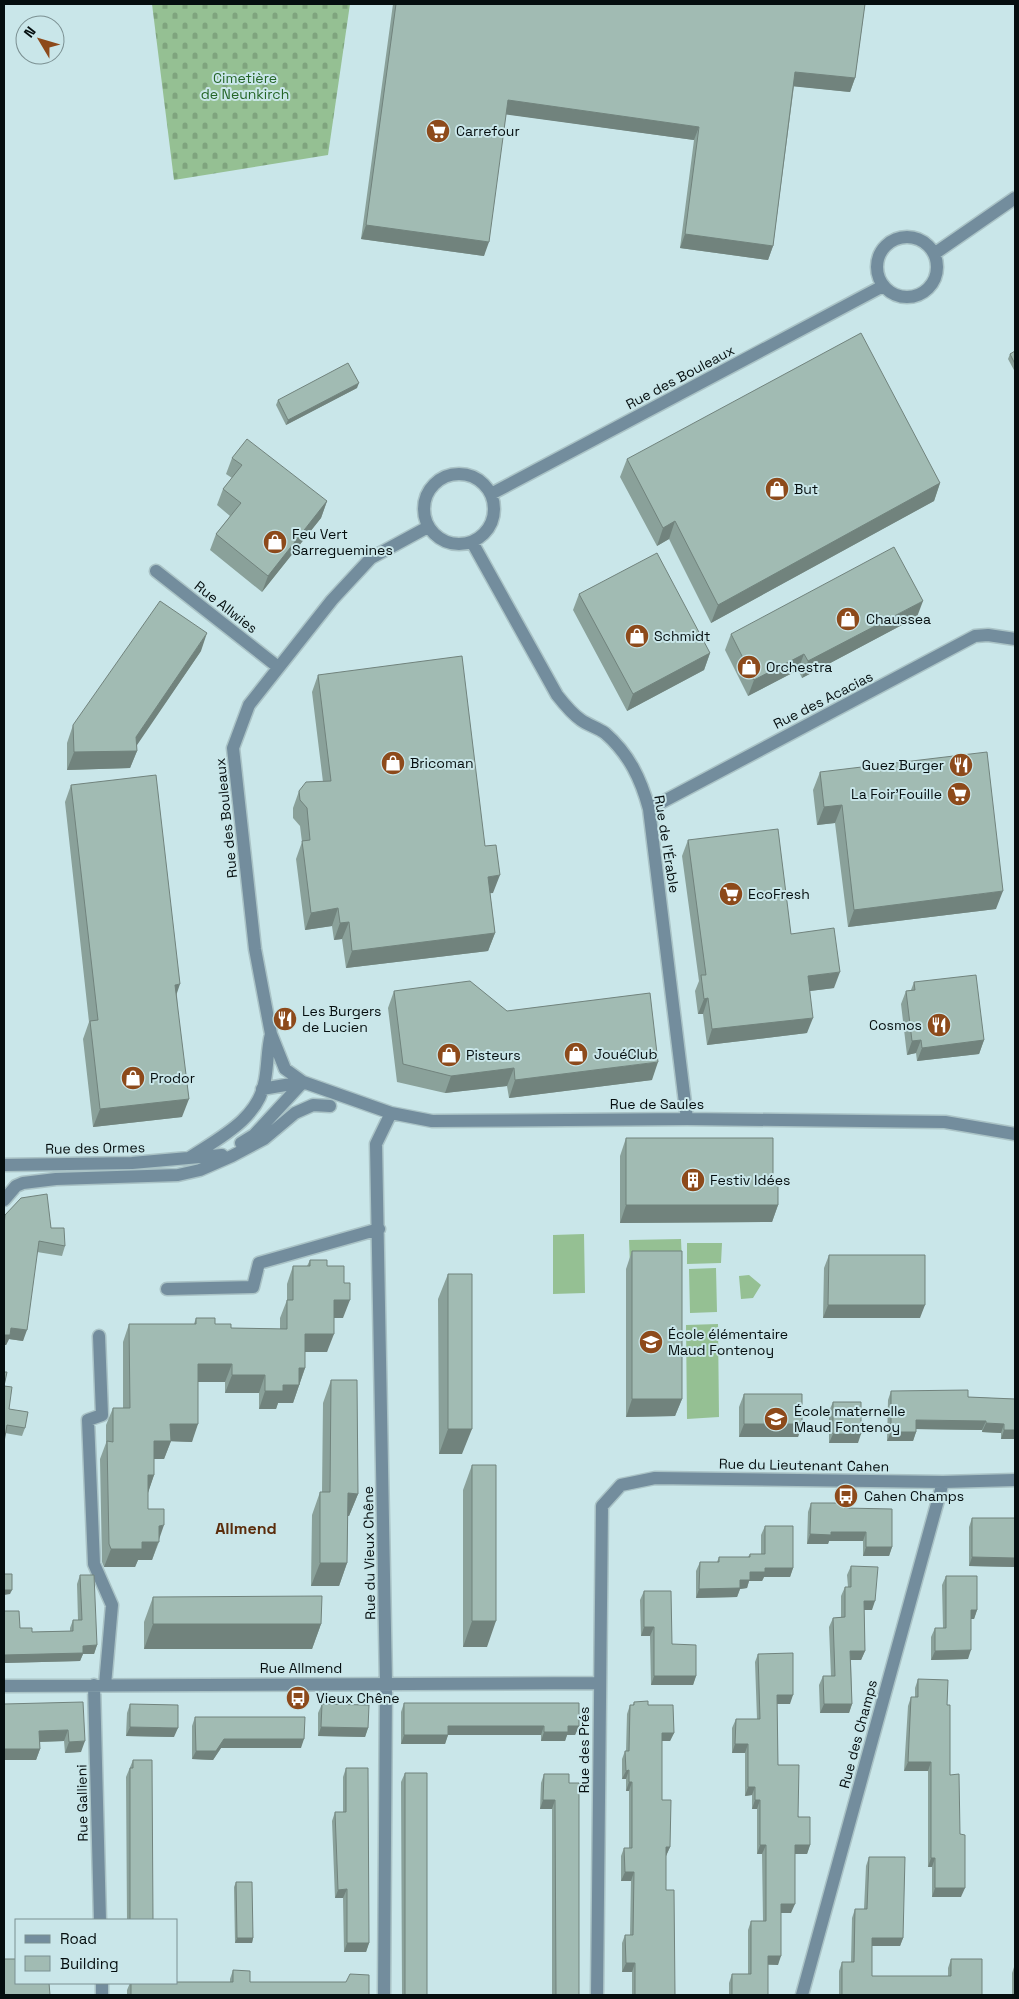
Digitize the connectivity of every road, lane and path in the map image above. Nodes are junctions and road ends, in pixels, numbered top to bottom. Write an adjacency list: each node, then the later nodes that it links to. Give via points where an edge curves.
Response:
1 (1015, 198): 2 (street)
2 (934, 254): 3 (street, via 937,262 934,280 922,293 897,296); 3 (street, via 921,240 903,236 893,239 886,244 877,260 878,278)
3 (883, 286): 4 (street, Rue des Bouleaux)
4 (491, 494): 5 (street, via 474,476 452,474 441,478 427,492 424,502 423,513); 6 (street, via 494,515 490,526)
5 (428, 527): 6 (street, via 450,544); 9 (street, Rue des Bouleaux, via 371,558)
6 (472, 542): 10 (street, Rue de l'Érable, via 557,695 569,710 603,732 624,752 642,781)
7 (156, 571): 9 (street, Rue Allwies)
8 (1015, 639): 10 (street, Rue des Acacias, via 975,636)
9 (278, 667): 11 (street, Rue des Bouleaux, via 249,705 233,748 255,949)
10 (649, 809): 16 (street, Rue de l'Érable)
11 (271, 1034): 12 (street, Rue des Bouleaux, via 285,1069); 13 (street)
12 (304, 1082): 13 (street); 15 (street, Rue de Saules); 18 (street, Rue des Ormes, via 254,1135 222,1156)
13 (262, 1089): 18 (street, via 253,1110 240,1123)
14 (330, 1106): 20 (street, via 313,1105 295,1113 264,1139 200,1170 178,1175 24,1183 16,1186)
15 (390, 1114): 16 (street, Rue de Saules, via 432,1121); 21 (street, Rue du Vieux Chêne, via 376,1144)
16 (688, 1119): 17 (street, Rue de Saules, via 945,1122)
17 (1015, 1134)
18 (187, 1160): 19 (street, Rue des Ormes)
19 (4, 1165)
20 (4, 1200)
21 (379, 1229): 22 (street, via 259,1263 253,1287); 27 (street, Rue du Vieux Chêne)
22 (167, 1289)
23 (99, 1336): 29 (street, Rue Gallieni, via 102,1415 88,1420 94,1564 112,1605)
24 (1015, 1480): 25 (street, Rue du Lieutenant Cahen)
25 (943, 1482): 26 (street, Rue du Lieutenant Cahen, via 655,1478 621,1486); 34 (street, Rue des Champs)
26 (602, 1506): 28 (street, Rue des Prés)
27 (386, 1683): 28 (street, Rue Allmend); 29 (street, Rue Allmend); 32 (street, Rue du Vieux Chêne)
28 (599, 1684): 33 (street, Rue des Prés)
29 (100, 1685): 30 (street, Rue Allmend); 31 (street, Rue Gallieni)
30 (4, 1686)
31 (100, 1919)
32 (384, 1995)
33 (597, 1995)
34 (802, 1995)

